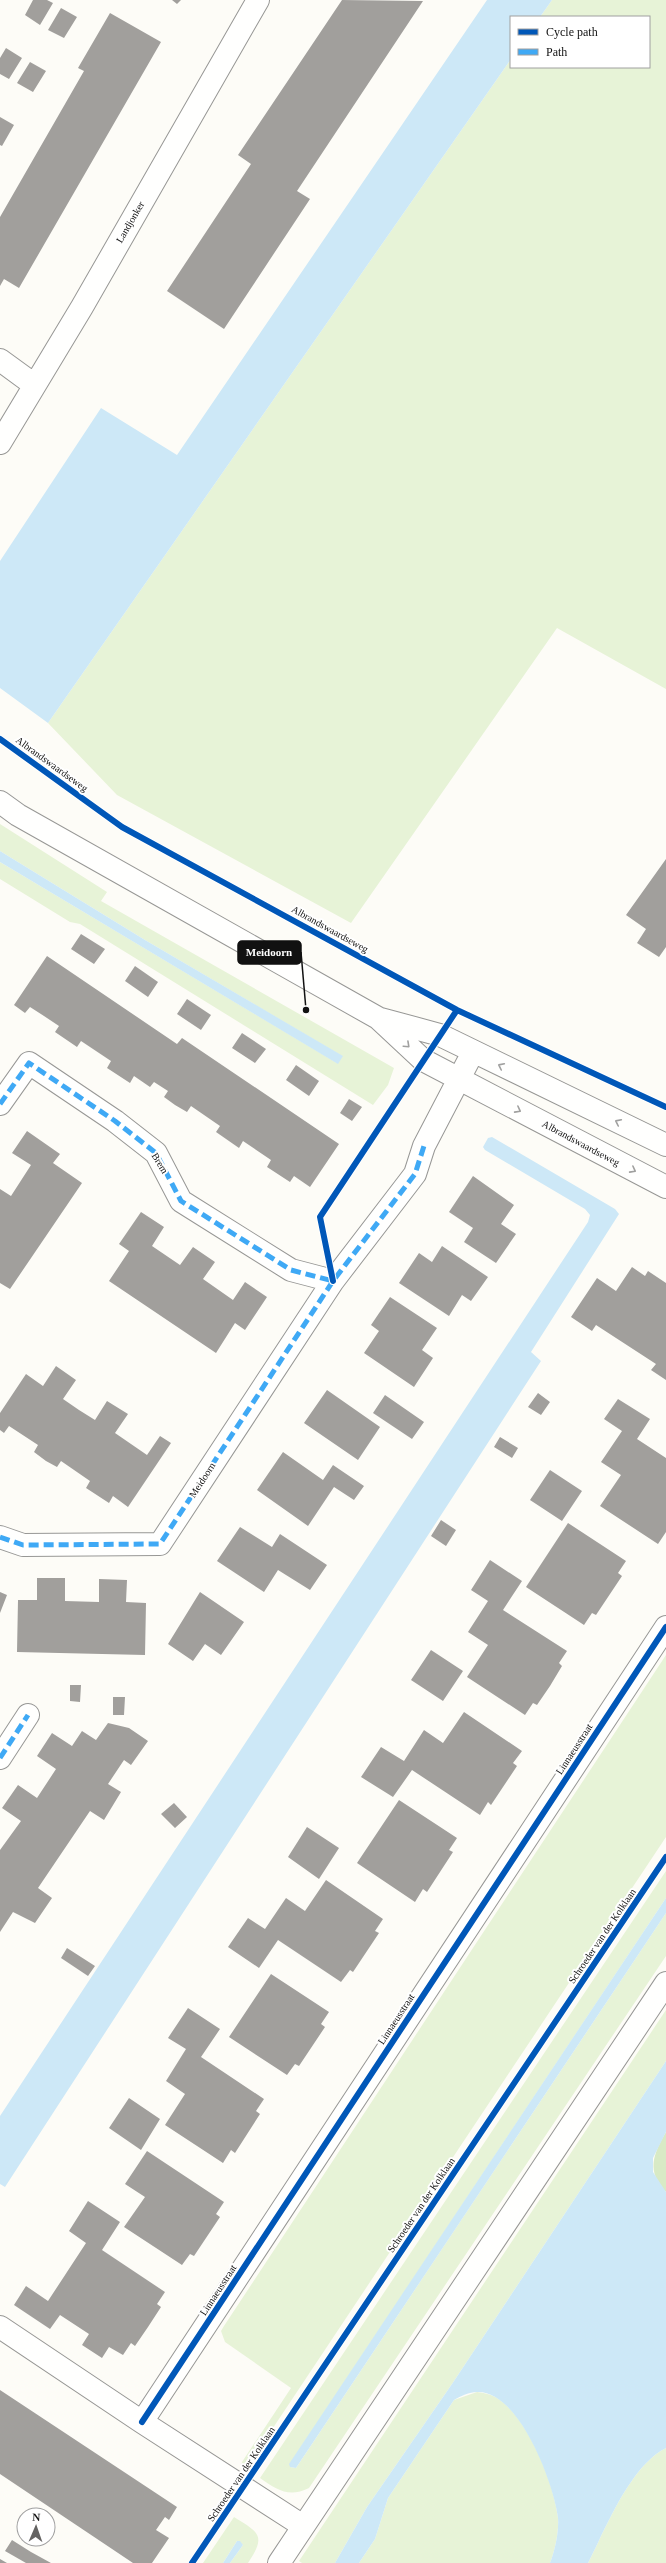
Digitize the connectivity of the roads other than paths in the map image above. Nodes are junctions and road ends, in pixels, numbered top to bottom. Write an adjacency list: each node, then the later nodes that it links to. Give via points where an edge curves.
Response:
1 (258, 0): 3 (street, Landjonker, via 82,307)
2 (0, 360): 3 (street)
3 (34, 384): 4 (street, Landjonker)
4 (0, 443)
5 (0, 802): 6 (street, Albrandswaardseweg, via 18,815)
6 (378, 1018): 7 (street, Albrandswaardseweg, via 440,1035); 8 (street, Albrandswaardseweg, one-way to 8, via 423,1060)
7 (473, 1052): 8 (street, Meidoorn); 10 (street, Albrandswaardseweg, one-way to 7)
8 (458, 1079): 11 (street, Albrandswaardseweg, one-way to 11); 12 (street, Meidoorn, via 424,1146 414,1174)
9 (0, 1104): 12 (street, Brem, via 29,1063 115,1121 156,1153 181,1201 291,1270)
10 (666, 1145)
11 (666, 1187)
12 (333, 1282): 13 (street, Meidoorn, via 160,1544 23,1545)
13 (0, 1537)
14 (666, 1627): 19 (street, Linnaeusstraat)
15 (28, 1715): 16 (street)
16 (0, 1758)
17 (666, 1983): 20 (street)
18 (0, 2327): 19 (street)
19 (142, 2422): 20 (street)
20 (303, 2526): 21 (street)
21 (279, 2563)

